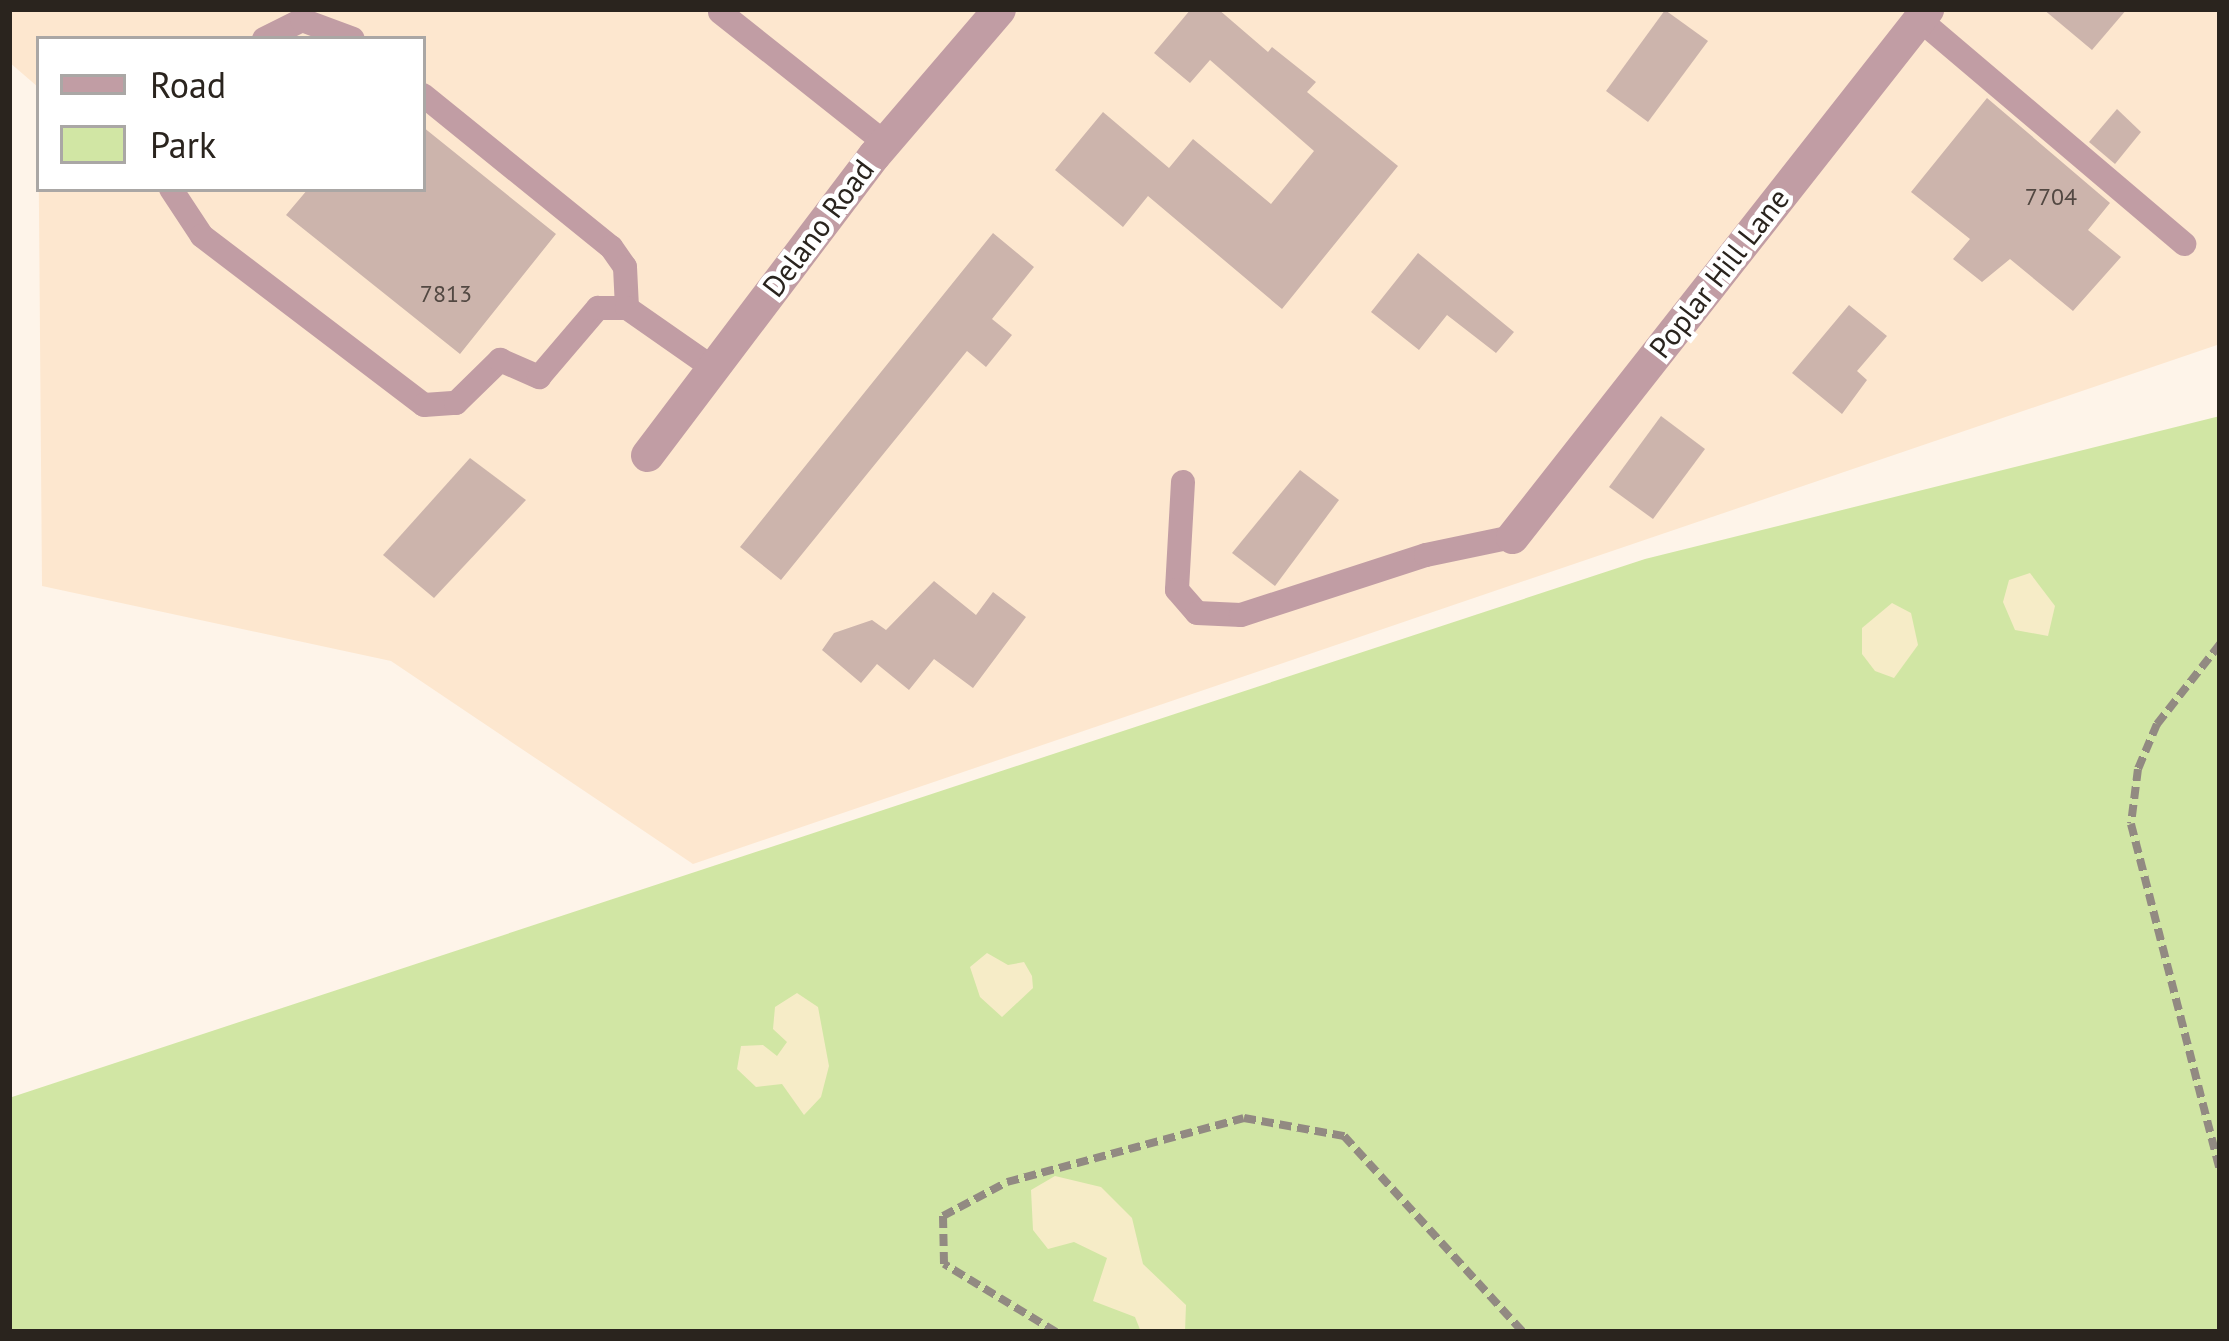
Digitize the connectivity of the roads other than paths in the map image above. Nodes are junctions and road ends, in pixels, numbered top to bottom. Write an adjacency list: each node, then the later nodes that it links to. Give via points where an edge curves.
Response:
1 (999, 9): 7 (street, Delano Road)
2 (720, 12): 7 (lane)
3 (1923, 14): 9 (lane); 14 (street, Poplar Hill Lane)
4 (270, 36): 5 (lane, via 302,20)
5 (345, 36)
6 (426, 97): 10 (lane, via 611,247 625,267)
7 (884, 143): 11 (street, Delano Road)
8 (173, 192): 10 (lane, via 202,236 438,409 456,404 500,360 539,377 598,308)
9 (2184, 244)
10 (627, 308): 11 (lane)
11 (713, 368): 12 (street, Delano Road)
12 (647, 454)
13 (1183, 482): 14 (lane, via 1177,590 1197,613 1240,615 1426,555)
14 (1512, 537)

